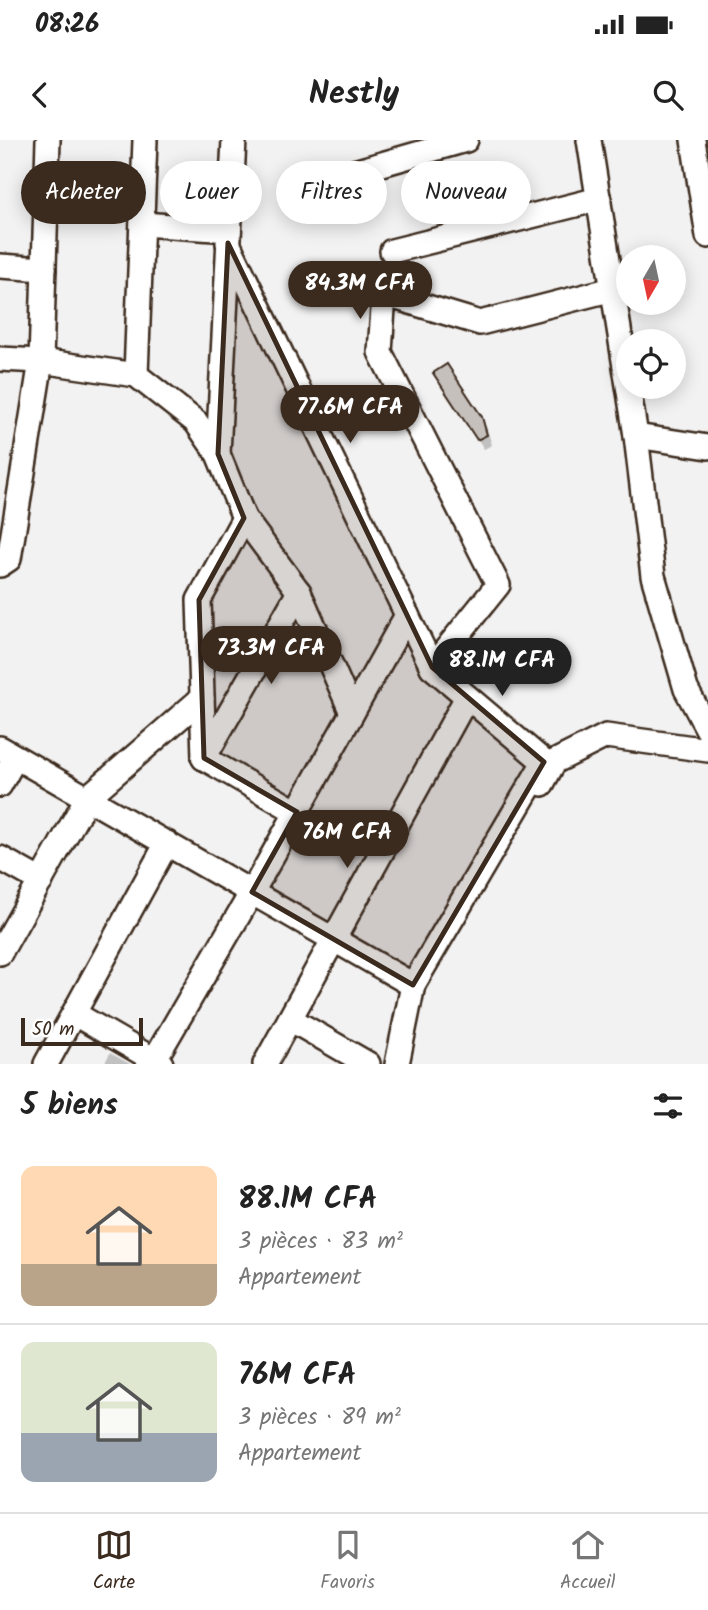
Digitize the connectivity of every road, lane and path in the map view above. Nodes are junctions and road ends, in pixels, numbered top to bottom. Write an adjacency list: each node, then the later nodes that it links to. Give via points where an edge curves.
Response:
1 (48, 140): 15 (street)
2 (145, 140): 7 (street)
3 (233, 140): 11 (street)
4 (467, 140): 8 (street)
5 (693, 140): 12 (street)
6 (597, 141): 9 (street)
7 (144, 161)
8 (387, 163)
9 (598, 199): 13 (street); 16 (street)
10 (142, 224): 11 (street); 19 (street)
11 (228, 236): 22 (street); 26 (street)
12 (708, 236)
13 (392, 251)
14 (0, 266): 15 (street)
15 (44, 268): 18 (street)
16 (613, 289): 20 (street); 27 (street, via 480,323 384,294 380,352 498,585)
17 (0, 359): 18 (street)
18 (41, 361): 19 (street); 24 (street, via 9,559)
19 (136, 375): 22 (street, via 196,422)
20 (636, 436): 21 (street); 31 (street, via 653,576 686,689)
21 (708, 447)
22 (218, 454): 23 (street)
23 (244, 518): 25 (street); 29 (street, via 199,600)
24 (0, 565)
25 (299, 592): 30 (street); 34 (street)
26 (407, 615): 27 (street); 30 (street)
27 (432, 667): 28 (street)
28 (467, 697): 42 (street); 44 (street, via 544,762)
29 (202, 698): 34 (street); 36 (street)
30 (352, 713): 37 (street)
31 (704, 716)
32 (708, 750): 52 (street, via 606,736 554,762 424,997)
33 (8, 753): 35 (street); 36 (street)
34 (204, 758): 37 (street)
35 (0, 785)
36 (87, 798): 38 (street); 40 (street)
37 (298, 812): 41 (street)
38 (167, 844): 41 (street); 45 (street)
39 (0, 858): 40 (street)
40 (41, 881): 43 (street)
41 (253, 892): 42 (street); 47 (street)
42 (334, 939): 44 (street); 46 (street)
43 (0, 953)
44 (413, 985): 51 (street)
45 (75, 1014): 47 (street); 48 (street)
46 (290, 1019): 49 (street); 50 (street)
47 (156, 1063)
48 (46, 1064)
49 (265, 1064)
50 (368, 1064)
51 (397, 1064)
52 (409, 1064)

